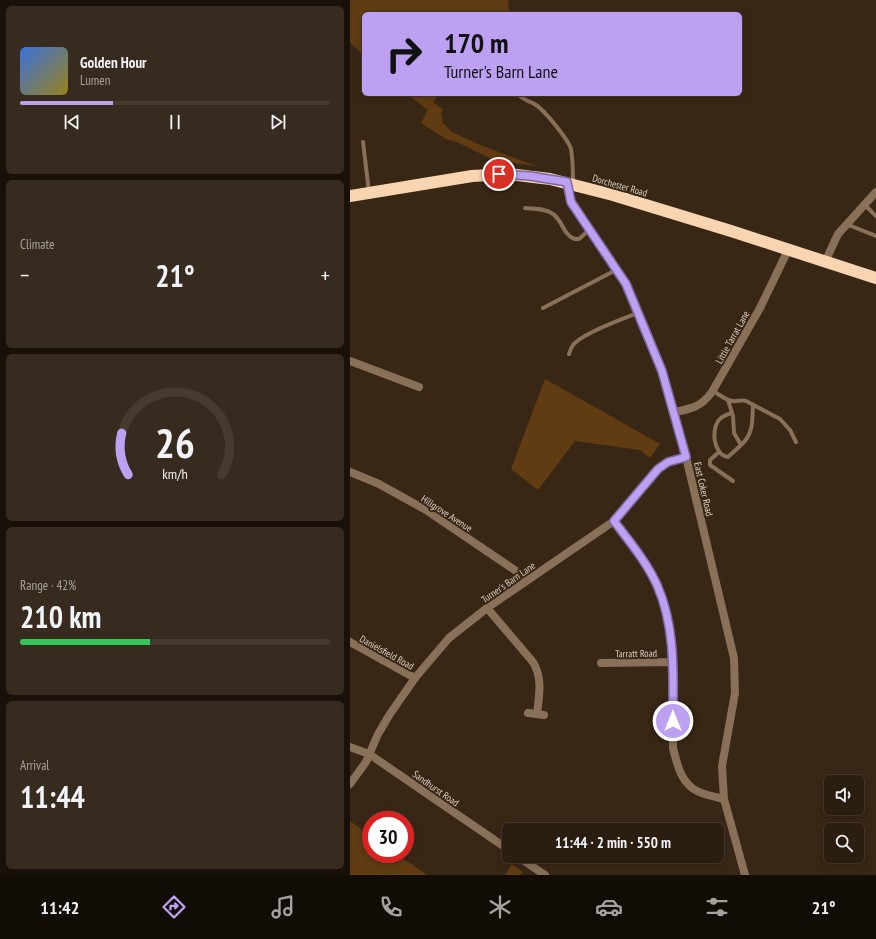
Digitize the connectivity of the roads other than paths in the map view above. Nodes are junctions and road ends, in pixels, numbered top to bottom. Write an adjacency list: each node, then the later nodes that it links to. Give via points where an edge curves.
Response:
1 (519, 96): 3 (lane, via 537,106 551,119 570,147 573,164)
2 (363, 142): 5 (lane)
3 (570, 183): 5 (highway, Dorchester Road, via 530,176 489,174); 11 (street, East Coker Road, via 571,202); 13 (highway, Dorchester Road)
4 (876, 192): 7 (street)
5 (370, 193): 6 (highway, Dorchester Road)
6 (350, 196)
7 (865, 204): 9 (lane); 10 (street)
8 (525, 208): 11 (lane, via 552,213 568,236 576,240)
9 (876, 216)
10 (846, 224): 12 (lane); 14 (street, via 838,234)
11 (589, 230): 15 (street, East Coker Road)
12 (876, 236)
13 (788, 250): 14 (highway, Dorchester Road); 22 (street, Little Tarrat Lane, via 760,308)
14 (825, 262): 16 (highway, Dorchester Road)
15 (616, 270): 17 (lane); 18 (street, East Coker Road, via 626,284)
16 (876, 278)
17 (543, 308)
18 (638, 313): 19 (lane, via 612,323 577,342 571,347); 25 (street, East Coker Road, via 662,371)
19 (569, 354)
20 (350, 361): 21 (street)
21 (419, 387)
22 (713, 391): 23 (lane); 25 (street, Little Tarrat Lane, via 702,404)
23 (728, 400): 24 (lane, via 742,400); 26 (lane)
24 (753, 405): 27 (lane, via 780,419); 28 (lane, via 752,425 748,438)
25 (674, 412): 30 (street, East Coker Road)
26 (732, 413): 28 (lane, via 734,433); 29 (lane, via 721,417 716,426 715,442)
27 (796, 442)
28 (741, 444): 29 (lane, via 728,457)
29 (719, 452): 32 (lane, via 710,460 710,465)
30 (686, 457): 33 (street, Turner's Barn Lane, via 668,462 658,469); 44 (street, East Coker Road, via 734,658 735,693 722,766)
31 (350, 472): 34 (street, Hillgrove Avenue, via 379,484 426,510)
32 (733, 480)
33 (614, 521): 34 (street, Turner's Barn Lane); 37 (street, via 645,563 657,585 667,619)
34 (528, 580): 35 (street, Turner's Barn Lane)
35 (487, 608): 39 (street, Turner's Barn Lane, via 450,638); 40 (street, via 538,669 541,687)
36 (350, 642): 39 (street, Danielsfield Road)
37 (672, 662): 38 (street, Tarratt Road); 44 (street, via 673,748 676,763 683,779 696,791)
38 (601, 663)
39 (415, 678): 42 (street, Turner's Barn Lane, via 390,714)
40 (536, 714)
41 (350, 747): 42 (street, Sandhurst Road)
42 (369, 754): 43 (street, Turner's Barn Lane); 45 (street, Sandhurst Road)
43 (350, 784)
44 (724, 800): 48 (street, East Coker Road)
45 (502, 845)
46 (527, 863): 47 (street)
47 (545, 875)
48 (745, 875)

